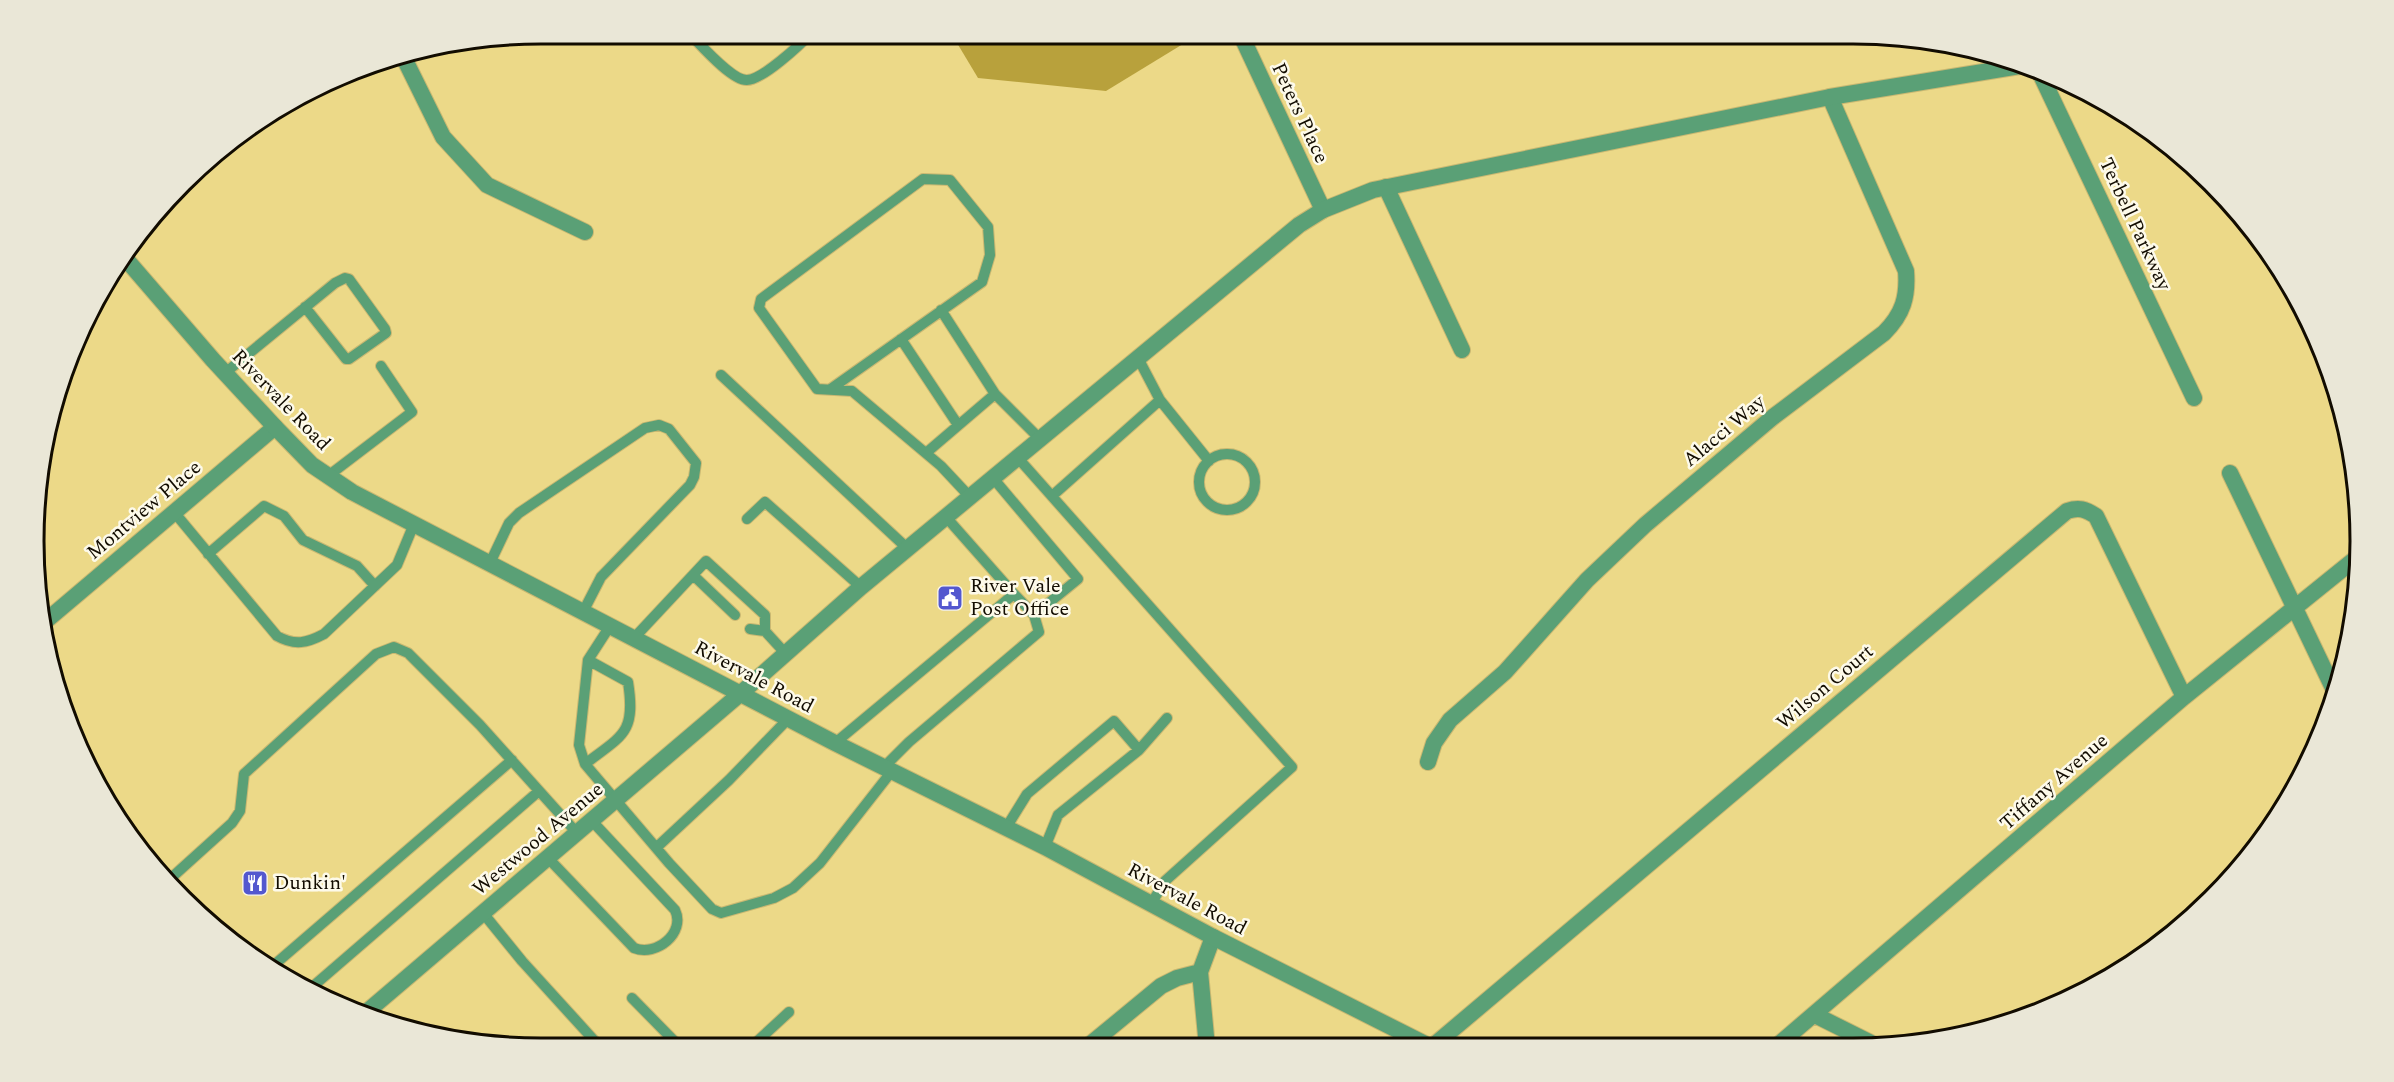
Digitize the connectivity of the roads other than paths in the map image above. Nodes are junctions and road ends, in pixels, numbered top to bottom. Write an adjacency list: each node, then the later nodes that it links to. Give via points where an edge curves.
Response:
1 (700, 44): 2 (lane, via 735,77 747,80 759,76)
2 (798, 44)
3 (1245, 44): 9 (street, Peters Place)
4 (406, 62): 10 (street, via 444,137 487,185)
5 (2007, 68): 7 (street, Westwood Avenue)
6 (2044, 81): 22 (street, Terbell Parkway)
7 (1830, 97): 8 (street, Westwood Avenue); 66 (street, Alacci Way, via 1906,271 1904,305 1896,321 1773,417 1645,525 1587,580 1505,672 1450,720 1434,743)
8 (1386, 187): 9 (street, Westwood Avenue, via 1352,196); 15 (street)
9 (1323, 210): 16 (street, Westwood Avenue, via 1299,225)
10 (585, 232)
11 (129, 262): 18 (street, Rivervale Road)
12 (305, 307): 12 (lane, via 346,359 386,333 349,279 335,283); 18 (lane)
13 (941, 310): 14 (lane); 20 (lane, via 982,282 990,255 988,228 950,180 923,179 759,303 812,385); 21 (lane)
14 (900, 339): 20 (lane); 24 (lane)
15 (1462, 350)
16 (1138, 358): 23 (lane); 26 (street, Westwood Avenue)
17 (381, 366): 31 (lane, via 412,412)
18 (225, 373): 25 (street, Rivervale Road)
19 (721, 375): 39 (lane)
20 (832, 388): 27 (lane, via 852,391)
21 (995, 393): 24 (lane); 26 (lane)
22 (2194, 398)
23 (1160, 400): 29 (lane); 33 (lane)
24 (958, 425): 27 (lane)
25 (275, 427): 31 (street, Rivervale Road); 35 (street, Montview Place)
26 (1040, 439): 28 (street, Westwood Avenue)
27 (926, 453): 34 (lane)
28 (1018, 458): 32 (street, Westwood Avenue); 33 (lane)
29 (1209, 461): 29 (lane, via 1203,467 1199,484 1206,500 1229,510 1246,502 1255,485 1251,466 1245,459 1227,453)
30 (2230, 474): 47 (street)
31 (328, 476): 38 (street, Rivervale Road)
32 (993, 478): 34 (street, Westwood Avenue); 50 (lane, via 1078,579)
33 (1052, 496): 78 (lane, via 1292,767 1165,881)
34 (970, 497): 36 (street, Westwood Avenue)
35 (174, 512): 40 (lane); 51 (street, Montview Place)
36 (946, 518): 39 (street, Westwood Avenue); 46 (lane)
37 (747, 519): 45 (lane, via 765,502)
38 (414, 524): 41 (street, Rivervale Road); 44 (lane, via 397,565)
39 (908, 549): 45 (street, Westwood Avenue)
40 (208, 554): 44 (lane, via 264,506 284,516 303,540 357,566); 44 (lane, via 278,636 288,642 300,643 324,634)
41 (490, 563): 48 (street, Rivervale Road); 48 (lane, via 509,523 519,513 645,428 659,425 669,429 696,463 694,477 681,497 602,577)
42 (2349, 564): 47 (street, Tiffany Avenue)
43 (693, 575): 49 (lane); 54 (lane, via 706,561 765,615); 55 (lane)
44 (375, 586)
45 (861, 587): 56 (street, Westwood Avenue)
46 (1014, 594): 50 (lane); 63 (lane)
47 (2294, 608): 58 (street); 60 (street, Tiffany Avenue)
48 (583, 612): 52 (street, Rivervale Road)
49 (735, 615)
50 (1034, 615): 68 (lane, via 1039,632 909,742)
51 (50, 617)
52 (610, 626): 55 (street, Rivervale Road); 57 (lane)
53 (750, 629): 54 (lane)
54 (765, 631): 56 (lane)
55 (633, 638): 59 (street, Rivervale Road)
56 (786, 654): 59 (street, Westwood Avenue)
57 (588, 660): 67 (lane, via 579,745); 67 (lane, via 628,682 631,719 623,734)
58 (2330, 682)
59 (740, 694): 62 (street, Rivervale Road); 70 (street, Westwood Avenue)
60 (2184, 697): 87 (street, Tiffany Avenue); 94 (street, Wilson Court, via 2096,516 2077,508 2067,511)
61 (1167, 718): 64 (lane)
62 (788, 719): 63 (street, Rivervale Road); 74 (lane)
63 (835, 743): 68 (street, Rivervale Road)
64 (1139, 750): 72 (lane, via 1114,721 1027,794); 75 (lane, via 1059,815)
65 (512, 760): 69 (lane); 77 (lane, via 408,653 394,647 376,654 244,774 240,811 232,823); 81 (lane)
66 (1428, 762)
67 (585, 764): 70 (lane)
68 (888, 769): 72 (street, Rivervale Road); 74 (lane, via 820,863 793,888 774,898 721,913 712,909)
69 (539, 791): 73 (lane); 83 (lane)
70 (617, 800): 71 (street, Westwood Avenue); 74 (lane)
71 (592, 821): 73 (street, Westwood Avenue); 76 (lane, via 675,910 678,925 661,946 642,952 634,948)
72 (1006, 828): 75 (street, Rivervale Road)
73 (577, 833): 76 (street, Westwood Avenue)
74 (657, 847)
75 (1045, 847): 78 (street, Rivervale Road)
76 (548, 858): 79 (street, Westwood Avenue)
77 (173, 876)
78 (1151, 903): 80 (street, Rivervale Road)
79 (483, 913): 85 (street, Westwood Avenue); 88 (lane)
80 (1213, 937): 82 (street); 93 (street, Rivervale Road)
81 (277, 962)
82 (1200, 972): 91 (street, via 1161,986); 92 (street)
83 (315, 984)
84 (632, 998): 89 (lane)
85 (371, 1008)
86 (789, 1012): 90 (lane)
87 (1815, 1015): 95 (street, Tiffany Avenue); 96 (street)
88 (592, 1038)
89 (672, 1038)
90 (761, 1038)
91 (1098, 1038)
92 (1206, 1038)
93 (1415, 1038)
94 (1441, 1038)
95 (1787, 1038)
96 (1861, 1038)

